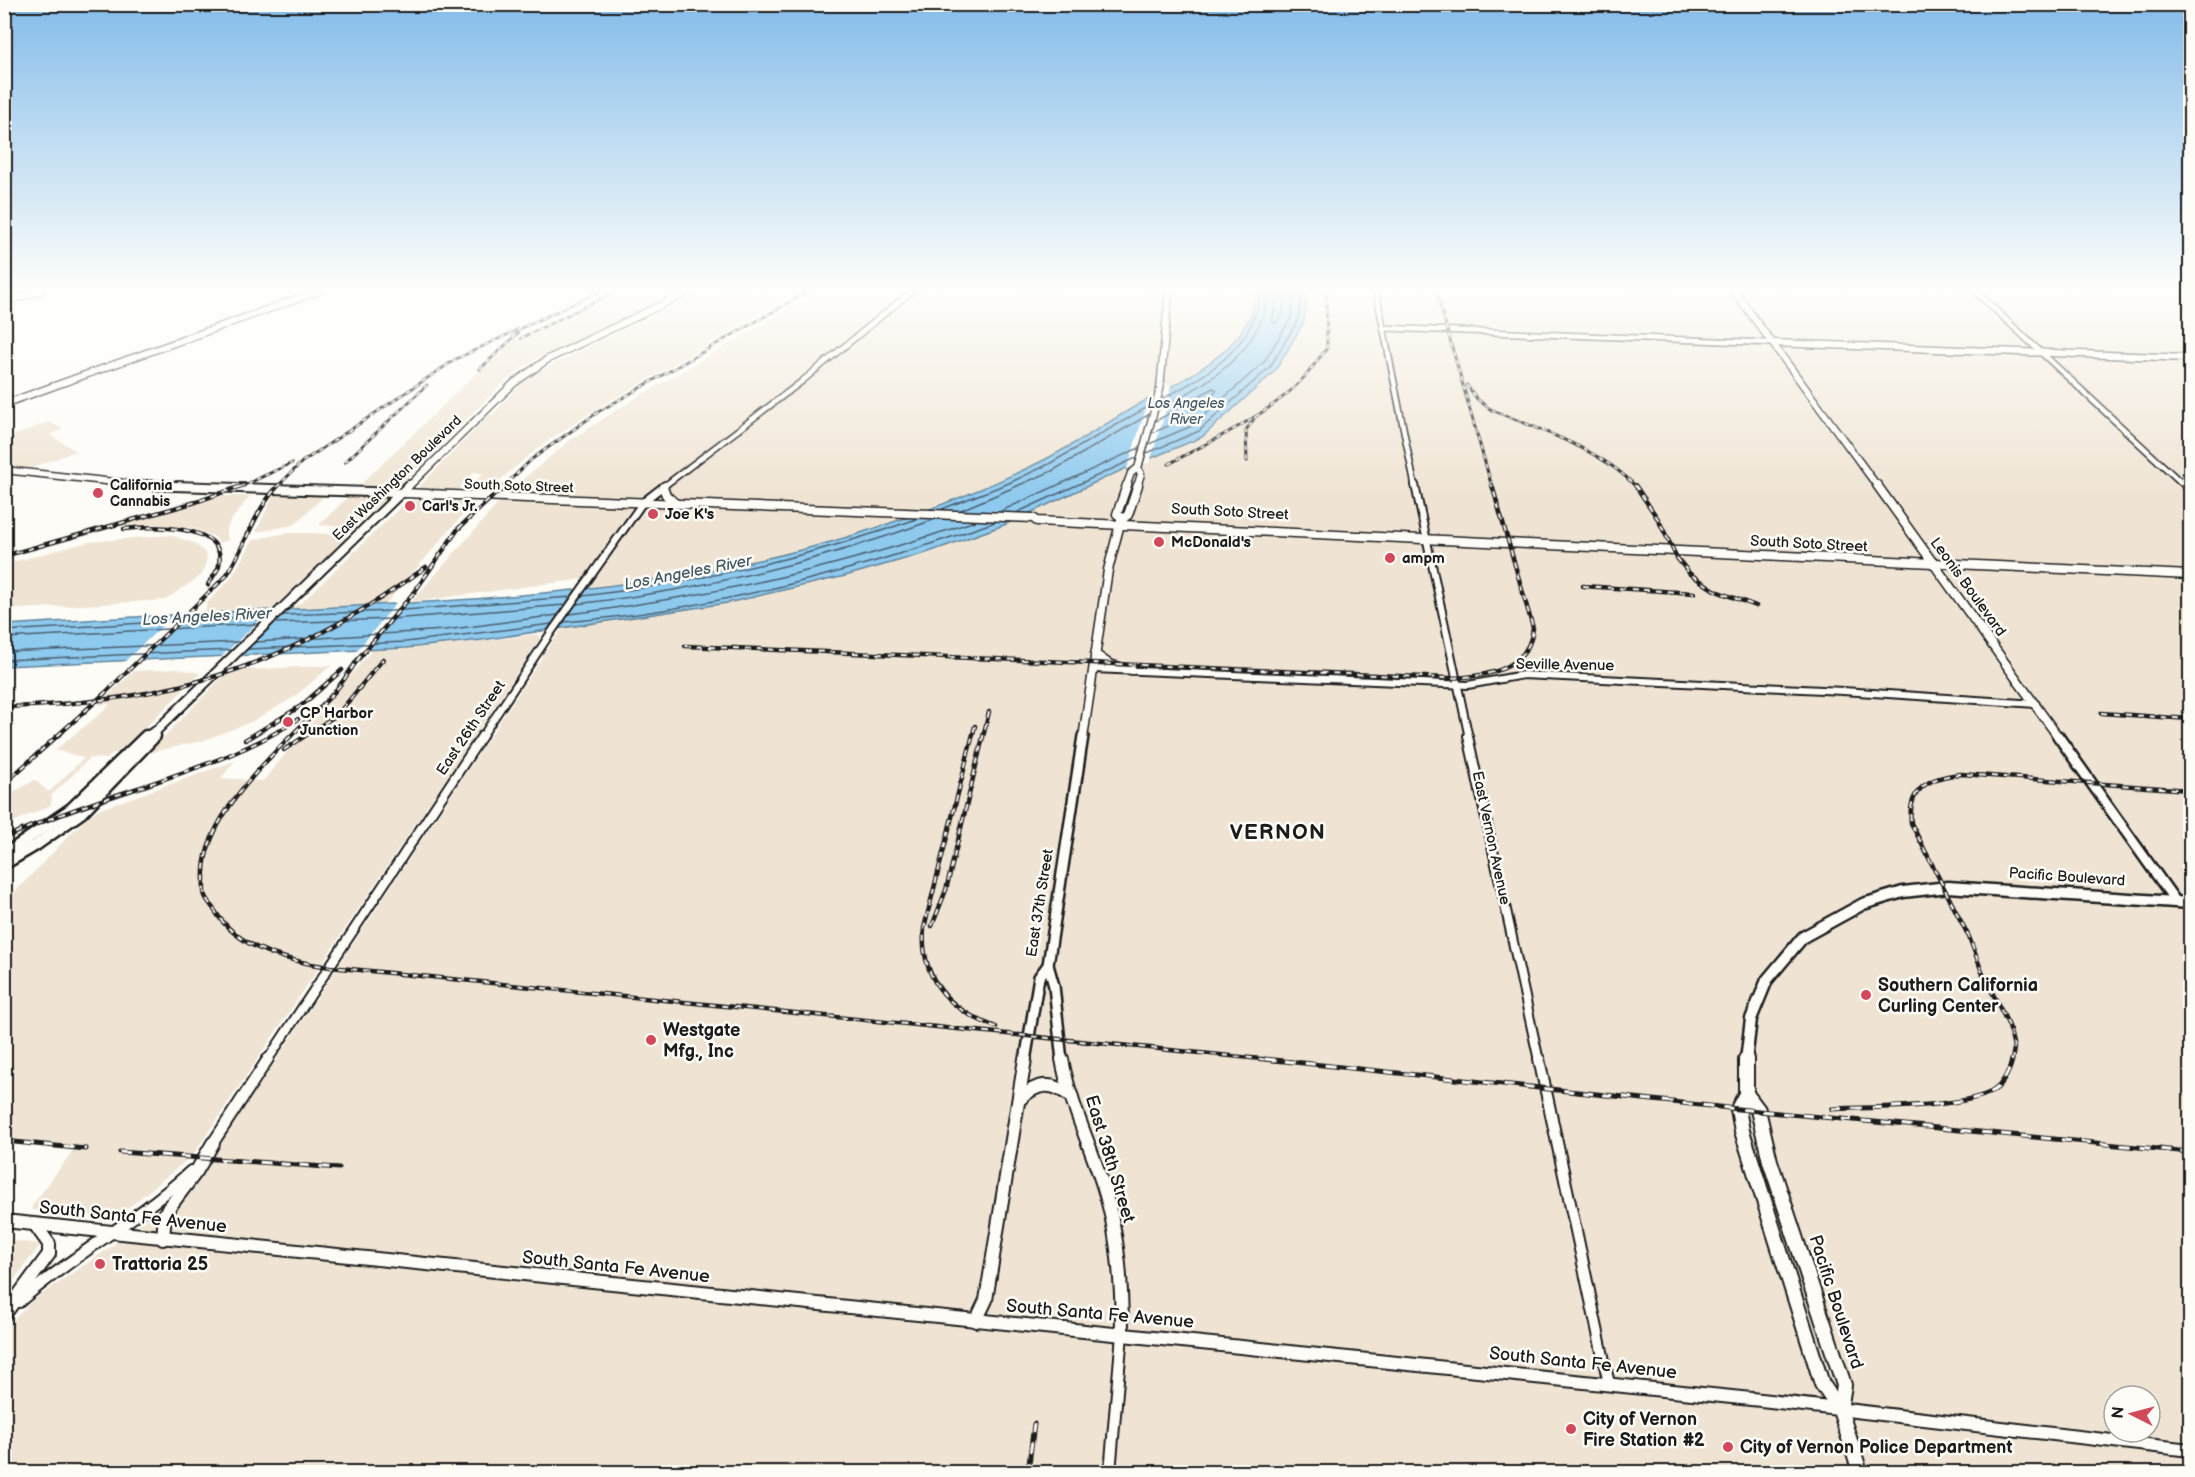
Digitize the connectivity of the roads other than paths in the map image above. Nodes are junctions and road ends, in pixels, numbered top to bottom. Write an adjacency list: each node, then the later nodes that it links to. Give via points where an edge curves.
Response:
1 (127, 360): 8 (main road)
2 (548, 360): 12 (main road, East Washington Boulevard, via 514,382)
3 (828, 360): 10 (street, East 26th Street)
4 (1163, 360): 17 (main road, via 1160,389 1138,468 1141,474 1128,515)
5 (1390, 360): 18 (street, East Vernon Avenue)
6 (1784, 360): 19 (main road, Leonis Boulevard)
7 (2050, 360): 11 (street)
8 (4, 404)
9 (4, 470): 12 (main road, South Soto Street, via 142,485)
10 (663, 487): 13 (street, East 26th Street); 14 (main road)
11 (2190, 490)
12 (403, 493): 13 (main road, South Soto Street); 26 (main road, East Washington Boulevard)
13 (643, 502): 14 (main road, South Soto Street); 35 (street, East 26th Street, via 550,634)
14 (676, 503): 15 (main road, South Soto Street)
15 (1021, 518): 16 (main road, South Soto Street)
16 (1033, 518): 17 (main road, South Soto Street)
17 (1120, 521): 18 (main road, South Soto Street); 21 (main road, East 37th Street)
18 (1426, 538): 19 (main road, South Soto Street); 24 (street, East Vernon Avenue)
19 (1935, 564): 20 (main road, South Soto Street); 25 (main road, Leonis Boulevard)
20 (2190, 575)
21 (1095, 654): 22 (main road, East 37th Street); 23 (main road, via 1109,664)
22 (1093, 669): 23 (street, Seville Avenue); 31 (main road, East 37th Street)
23 (1132, 670): 24 (street, Seville Avenue)
24 (1458, 685): 25 (street, Seville Avenue, via 1479,685 1523,675); 43 (street, East Vernon Avenue)
25 (2036, 704): 29 (main road, Leonis Boulevard)
26 (156, 731): 27 (main road, East Washington Boulevard, via 142,738 71,809); 28 (main road, East Washington Boulevard, via 154,739 81,813)
27 (4, 855)
28 (4, 864)
29 (2176, 902): 30 (main road, Pacific Boulevard); 32 (main road, Pacific Boulevard, via 1943,886 1866,901 1803,937 1767,980 1751,1019)
30 (2190, 903)
31 (1048, 965): 33 (main road, East 38th Street, via 1054,977 1058,1034); 34 (main road, East 37th Street, via 1039,977)
32 (1746, 1094): 44 (main road, Pacific Boulevard, via 1758,1110 1770,1161 1844,1385); 44 (main road, Pacific Boulevard, via 1738,1109 1750,1160 1822,1384)
33 (1072, 1097): 34 (main road, via 1049,1084 1031,1089); 42 (main road, East 38th Street, via 1109,1203 1119,1265)
34 (1018, 1101): 41 (main road, East 37th Street, via 986,1300)
35 (213, 1143): 38 (street, East 26th Street, via 165,1196); 39 (main road, via 165,1213)
36 (4, 1221): 37 (main road, South Santa Fe Avenue)
37 (36, 1226): 38 (main road, South Santa Fe Avenue); 40 (main road, via 49,1244 49,1254)
38 (111, 1233): 39 (main road, South Santa Fe Avenue); 40 (street, East 26th Street, via 53,1273)
39 (163, 1239): 41 (main road, South Santa Fe Avenue)
40 (4, 1316)
41 (976, 1321): 42 (main road, South Santa Fe Avenue)
42 (1122, 1334): 43 (main road, South Santa Fe Avenue); 46 (street, East 38th Street)
43 (1609, 1384): 44 (main road, South Santa Fe Avenue)
44 (1840, 1410): 45 (main road, South Santa Fe Avenue); 47 (main road)
45 (2190, 1450)
46 (1110, 1473)
47 (1860, 1473)

